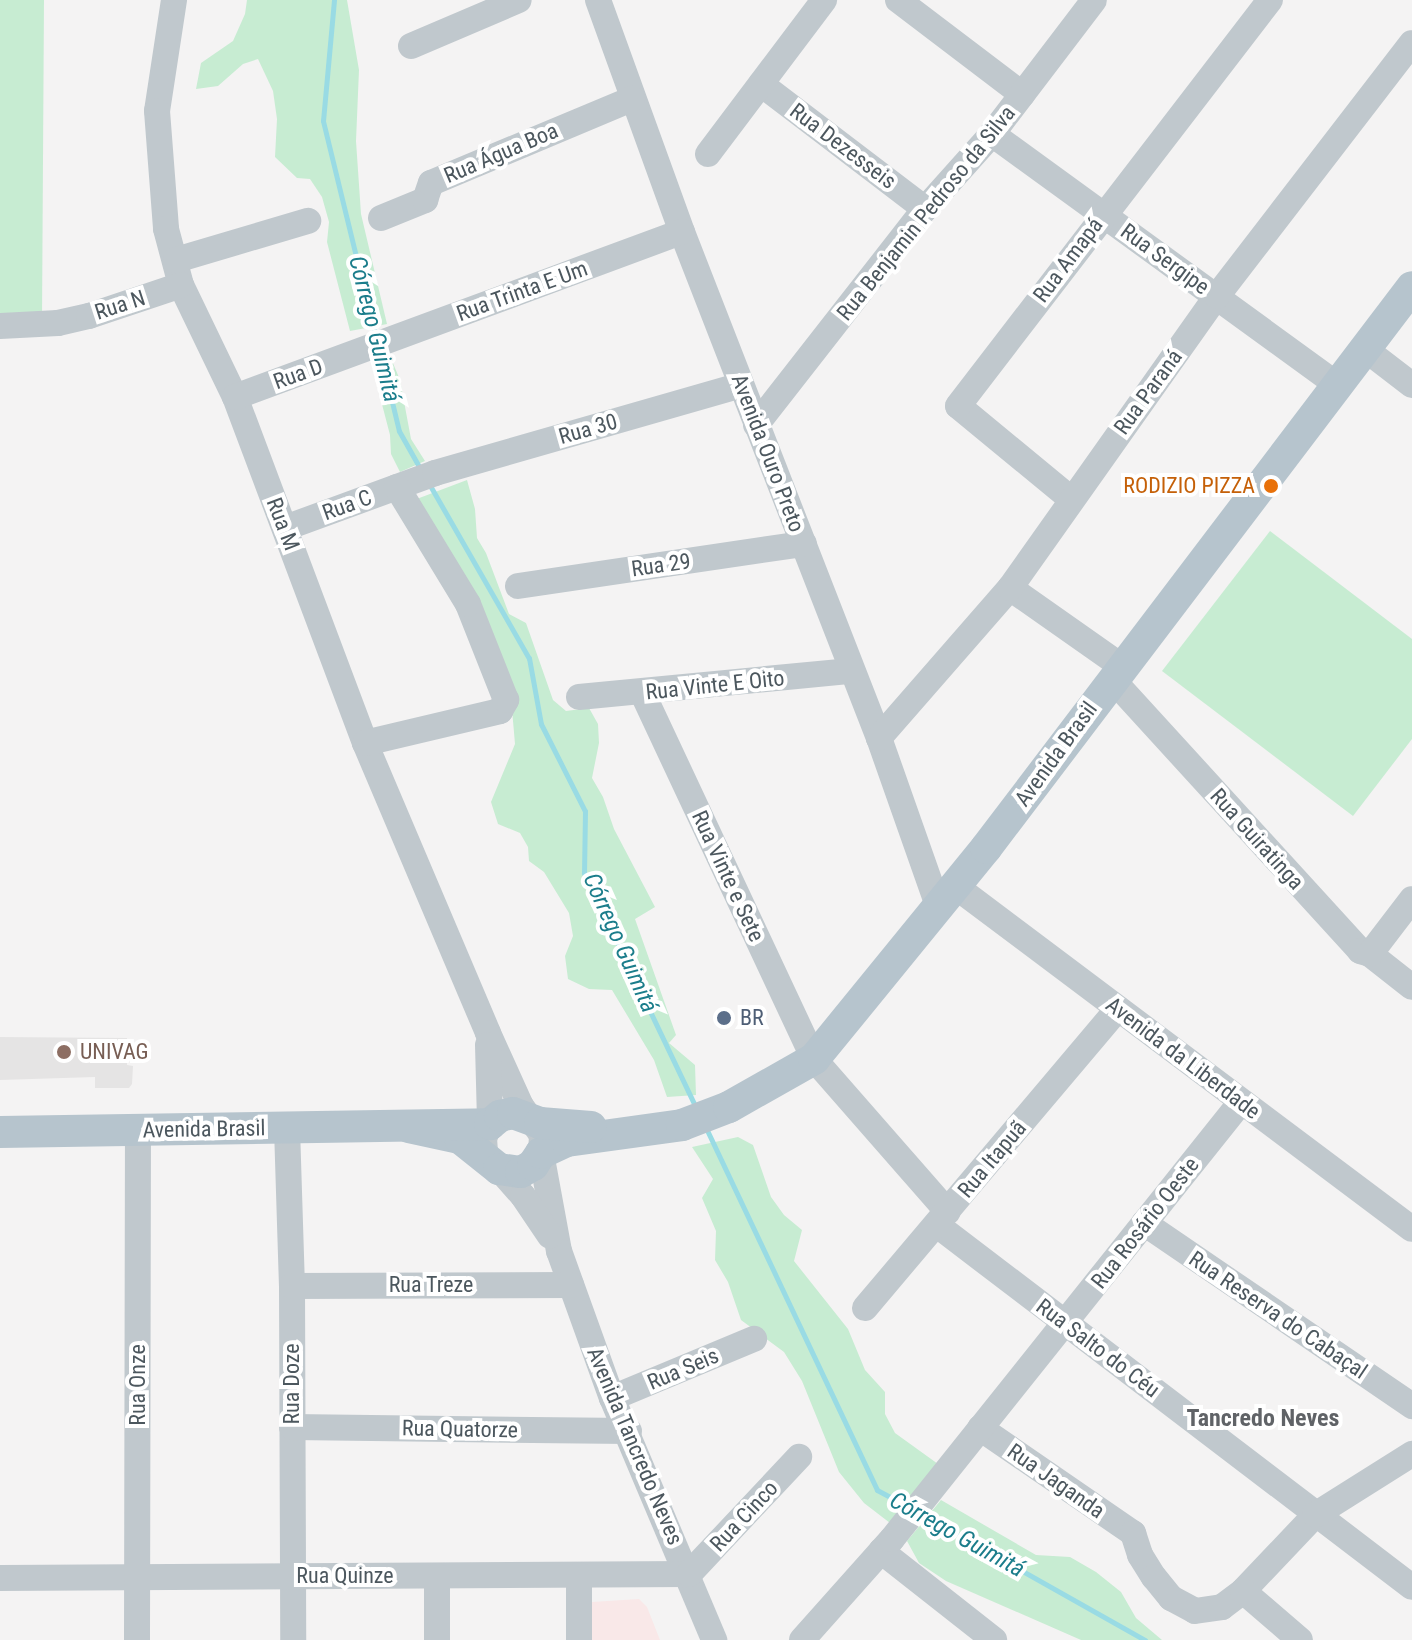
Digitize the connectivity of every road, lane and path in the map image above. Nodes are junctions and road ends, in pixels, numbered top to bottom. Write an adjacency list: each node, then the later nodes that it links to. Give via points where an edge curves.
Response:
1 (174, 0): 20 (street, Rua M, via 157,111 164,215)
2 (519, 0): 9 (street)
3 (598, 0): 12 (street, Avenida Ouro Preto)
4 (824, 0): 10 (street)
5 (898, 0): 11 (street)
6 (1094, 0): 11 (street, Rua Benjamin Pedroso da Silva)
7 (1270, 0): 16 (street, Rua Amapá)
8 (1412, 43): 22 (street, Rua Paraná)
9 (411, 46)
10 (761, 84): 14 (street); 15 (street, Rua Dezesseis)
11 (1022, 94): 13 (street, Rua Benjamin Pedroso da Silva)
12 (632, 99): 17 (street, Rua Água Boa, via 431,183 425,200); 19 (street, Avenida Ouro Preto)
13 (992, 134): 15 (street, Rua Benjamin Pedroso da Silva); 16 (street, Rua Sergipe)
14 (708, 154)
15 (925, 209): 30 (street, Rua Benjamin Pedroso da Silva)
16 (1103, 214): 22 (street, Rua Sergipe); 32 (street, Rua Amapá, via 958,406)
17 (381, 218)
18 (308, 221): 20 (street)
19 (682, 232): 25 (street, Rua Trinta E Um); 26 (street, Avenida Ouro Preto)
20 (178, 273): 23 (street, Rua N, via 58,323); 29 (street, Rua M)
21 (1412, 287): 24 (main road, Avenida Brasil)
22 (1217, 296): 27 (street, Rua Sergipe); 32 (street, Rua Paraná)
23 (0, 326)
24 (1365, 349): 27 (main road, Avenida Brasil); 28 (street)
25 (361, 351): 29 (street, Rua D)
26 (741, 385): 30 (street, Avenida Ouro Preto); 31 (street, Rua 30)
27 (1338, 385): 38 (main road, Avenida Brasil)
28 (1412, 385)
29 (235, 397): 33 (street, Rua M)
30 (756, 425): 34 (street, Avenida Ouro Preto)
31 (403, 484): 33 (street, Rua C); 42 (street, via 468,604 506,700 500,711)
32 (1071, 499): 36 (street, Rua Paraná)
33 (285, 528): 42 (street, Rua M)
34 (804, 544): 35 (street, Rua 29); 37 (street, Avenida Ouro Preto)
35 (518, 586)
36 (1010, 588): 38 (street, Rua Guiratinga); 41 (street, Rua Paraná)
37 (851, 671): 39 (street, Rua Vinte E Oito); 41 (street, Avenida Ouro Preto)
38 (1116, 672): 43 (main road, Avenida Brasil); 45 (street, Rua Guiratinga, via 1360,951)
39 (642, 692): 40 (street, Rua Vinte E Oito); 49 (street, Rua Vinte e Sete)
40 (579, 697)
41 (879, 738): 43 (street, Avenida Ouro Preto)
42 (365, 743): 48 (street, Rua M)
43 (947, 896): 47 (street, Avenida da Liberdade); 49 (main road, Avenida Brasil)
44 (1412, 899): 45 (street)
45 (1370, 954): 46 (street, Rua Guiratinga)
46 (1412, 987)
47 (1118, 1009): 50 (street, Avenida da Liberdade); 60 (street, Rua Itapuã)
48 (488, 1033): 51 (street, Rua M); 52 (street)
49 (814, 1059): 55 (main road, Avenida Brasil, via 729,1107 682,1125); 60 (street, Rua Salto do Céu)
50 (1241, 1102): 61 (street, Rua Rosário Oeste); 62 (street, Avenida da Liberdade)
51 (532, 1120): 52 (main road, Avenida Brasil, via 513,1113); 55 (main road, Avenida Brasil); 58 (street, via 542,1135)
52 (490, 1124): 53 (main road, Avenida Brasil); 59 (street, via 483,1145)
53 (409, 1127): 54 (main road, Avenida Brasil); 59 (main road, Avenida Brasil, via 460,1138)
54 (287, 1128): 56 (main road, Avenida Brasil); 65 (street, Rua Doze)
55 (632, 1129): 58 (main road, Avenida Brasil, via 579,1137)
56 (138, 1130): 57 (main road, Avenida Brasil); 81 (street, Rua Onze)
57 (0, 1132)
58 (541, 1153): 59 (main road, Avenida Brasil, via 521,1172); 63 (street)
59 (494, 1165): 63 (street, via 523,1196)
60 (942, 1218): 66 (street, Rua Itapuã); 67 (street, Rua Salto do Céu)
61 (1144, 1223): 67 (street, Rua Rosário Oeste); 70 (street, Rua Reserva do Cabaçal)
62 (1412, 1229)
63 (559, 1251): 64 (street, Avenida Tancredo Neves)
64 (571, 1285): 65 (street, Rua Treze); 69 (street, Avenida Tancredo Neves)
65 (292, 1286): 71 (street, Rua Doze)
66 (865, 1308)
67 (1066, 1324): 72 (street, Rua Rosário Oeste); 76 (street, Rua Salto do Céu)
68 (754, 1339): 69 (street, Rua Seis)
69 (612, 1398): 73 (street, Avenida Tancredo Neves)
70 (1412, 1406)
71 (292, 1427): 73 (street, Rua Quatorze); 82 (street, Rua Doze)
72 (980, 1428): 77 (street, Rua Rosário Oeste); 85 (street, Rua Jaganda, via 1133,1533 1140,1555 1171,1598 1195,1611 1222,1607)
73 (629, 1431): 78 (street, Avenida Tancredo Neves)
74 (1412, 1454): 76 (street)
75 (799, 1457): 78 (street, Rua Cinco)
76 (1315, 1515): 84 (street, Rua Salto do Céu); 85 (street)
77 (887, 1545): 86 (street); 92 (street)
78 (689, 1574): 79 (street, Rua Quinze); 91 (street, Avenida Tancredo Neves)
79 (579, 1575): 80 (street, Rua Quinze); 90 (street)
80 (437, 1576): 82 (street, Rua Quinze); 89 (street)
81 (137, 1577): 82 (street, Rua Quinze); 83 (street, Rua Quinze); 87 (street, Rua Onze)
82 (294, 1577): 88 (street, Rua Doze)
83 (0, 1578)
84 (1412, 1587)
85 (1243, 1591): 93 (street)
86 (987, 1638)
87 (137, 1640)
88 (293, 1640)
89 (437, 1640)
90 (579, 1640)
91 (714, 1640)
92 (802, 1640)
93 (1300, 1640)

